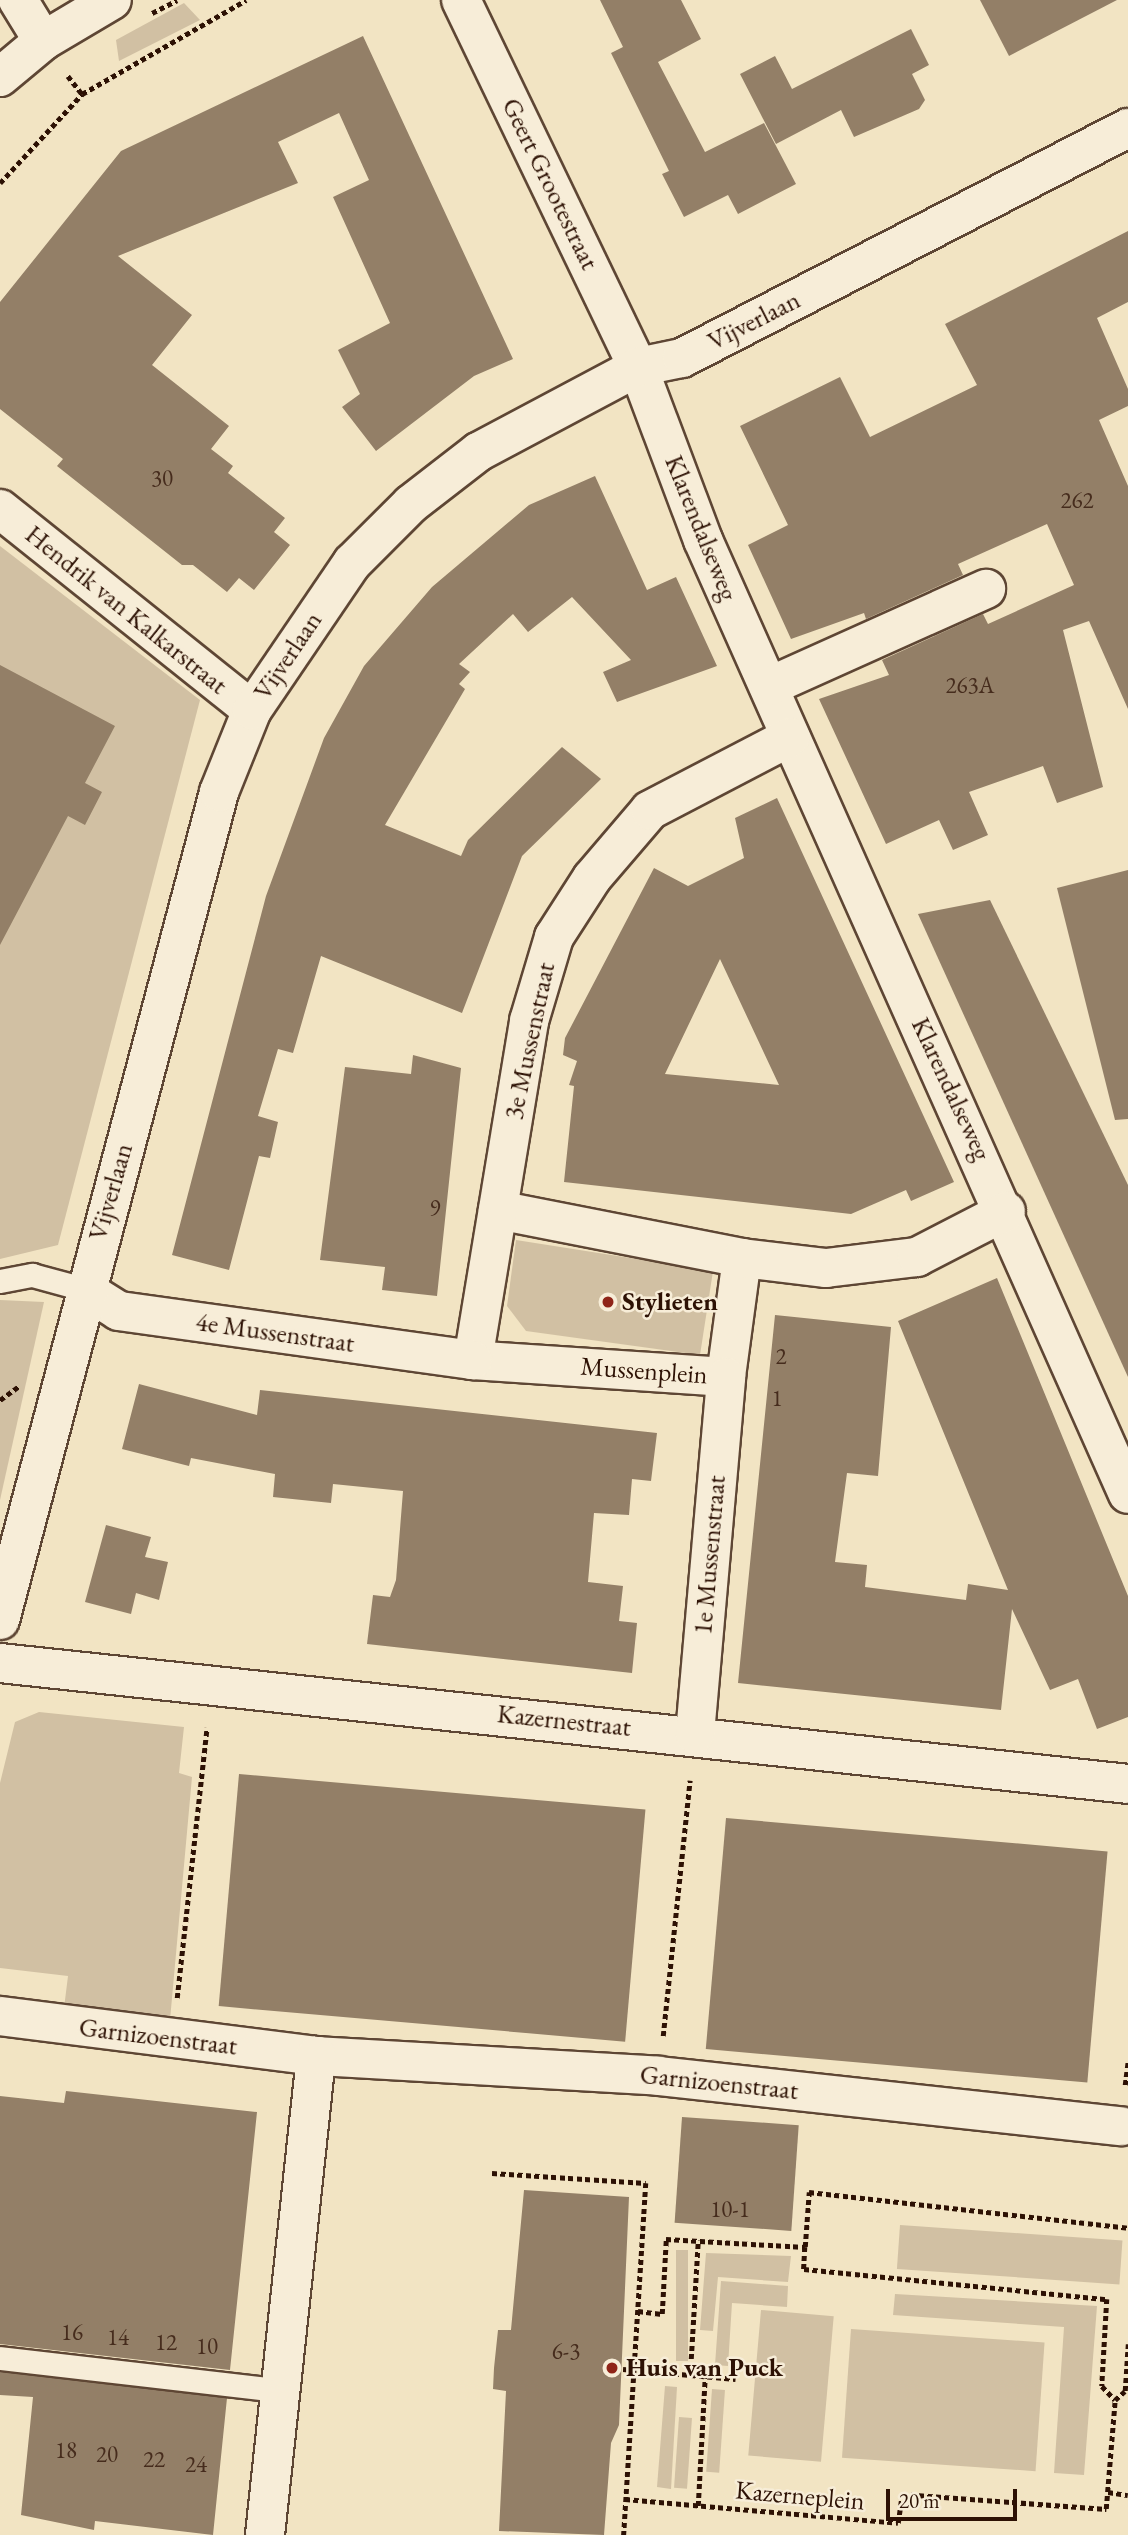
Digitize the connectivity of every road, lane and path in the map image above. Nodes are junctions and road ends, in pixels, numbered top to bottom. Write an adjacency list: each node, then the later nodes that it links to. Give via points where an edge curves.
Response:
1 (18, 0): 5 (street)
2 (112, 0): 5 (street)
3 (246, 0): 7 (path)
4 (461, 0): 10 (street, Geert Grootestraat)
5 (52, 53): 6 (street); 7 (path)
6 (0, 77)
7 (82, 94): 9 (path)
8 (1128, 128): 10 (street, Vijverlaan, via 682,358)
9 (0, 183)
10 (638, 367): 13 (street, Klarendalseweg, via 703,540); 14 (street, Vijverlaan, via 478,452 411,504 352,563)
11 (0, 509): 14 (street, Hendrik van Kalkarstraat)
12 (986, 589): 13 (street)
13 (770, 687): 15 (street, Klarendalseweg)
14 (252, 710): 20 (street, Vijverlaan, via 219,792)
15 (790, 737): 16 (street, 3e Mussenstraat, via 650,810 592,878 554,937 529,1021); 17 (street, Klarendalseweg)
16 (498, 1210): 18 (street); 21 (street)
17 (1006, 1211): 18 (street, via 917,1257 826,1268); 23 (street, Klarendalseweg)
18 (742, 1258): 22 (street, Mussenplein)
19 (0, 1281): 20 (lane, via 32,1275)
20 (84, 1289): 21 (street, 4e Mussenstraat, via 119,1311); 24 (street, Vijverlaan)
21 (472, 1360): 22 (street, Mussenplein)
22 (726, 1377): 27 (street, 1e Mussenstraat)
23 (1128, 1494)
24 (0, 1620)
25 (0, 1663): 26 (street, Kazernestraat)
26 (212, 1686): 27 (street, Kazernestraat); 30 (path)
27 (695, 1734): 28 (street, Kazernestraat); 32 (path)
28 (1128, 1784)
29 (0, 2016): 30 (street, Garnizoenstraat)
30 (173, 2039): 31 (street, Garnizoenstraat)
31 (316, 2056): 32 (street, Garnizoenstraat); 46 (street)
32 (659, 2076): 33 (street, Garnizoenstraat)
33 (1121, 2126)
34 (492, 2173): 38 (path, via 646,2183)
35 (1128, 2228): 37 (path, via 809,2192)
36 (698, 2240): 37 (path); 38 (path, via 666,2239 662,2314); 43 (path)
37 (805, 2247): 47 (path, via 804,2269 1107,2299 1102,2386)
38 (638, 2311): 42 (path)
39 (1128, 2344): 47 (path, via 1125,2390)
40 (0, 2358): 46 (lane)
41 (623, 2369): 42 (path)
42 (635, 2370): 43 (path); 50 (path)
43 (690, 2376): 44 (path)
44 (705, 2377): 45 (path); 51 (path, Kazerneplein)
45 (736, 2379)
46 (276, 2390): 52 (street)
47 (1115, 2400): 48 (path)
48 (1108, 2492): 49 (path); 51 (path, Kazerneplein, via 1107,2510 902,2494 898,2523)
49 (1128, 2495)
50 (625, 2499): 51 (path, Kazerneplein); 53 (path)
51 (698, 2506)
52 (265, 2535)
53 (624, 2535)

